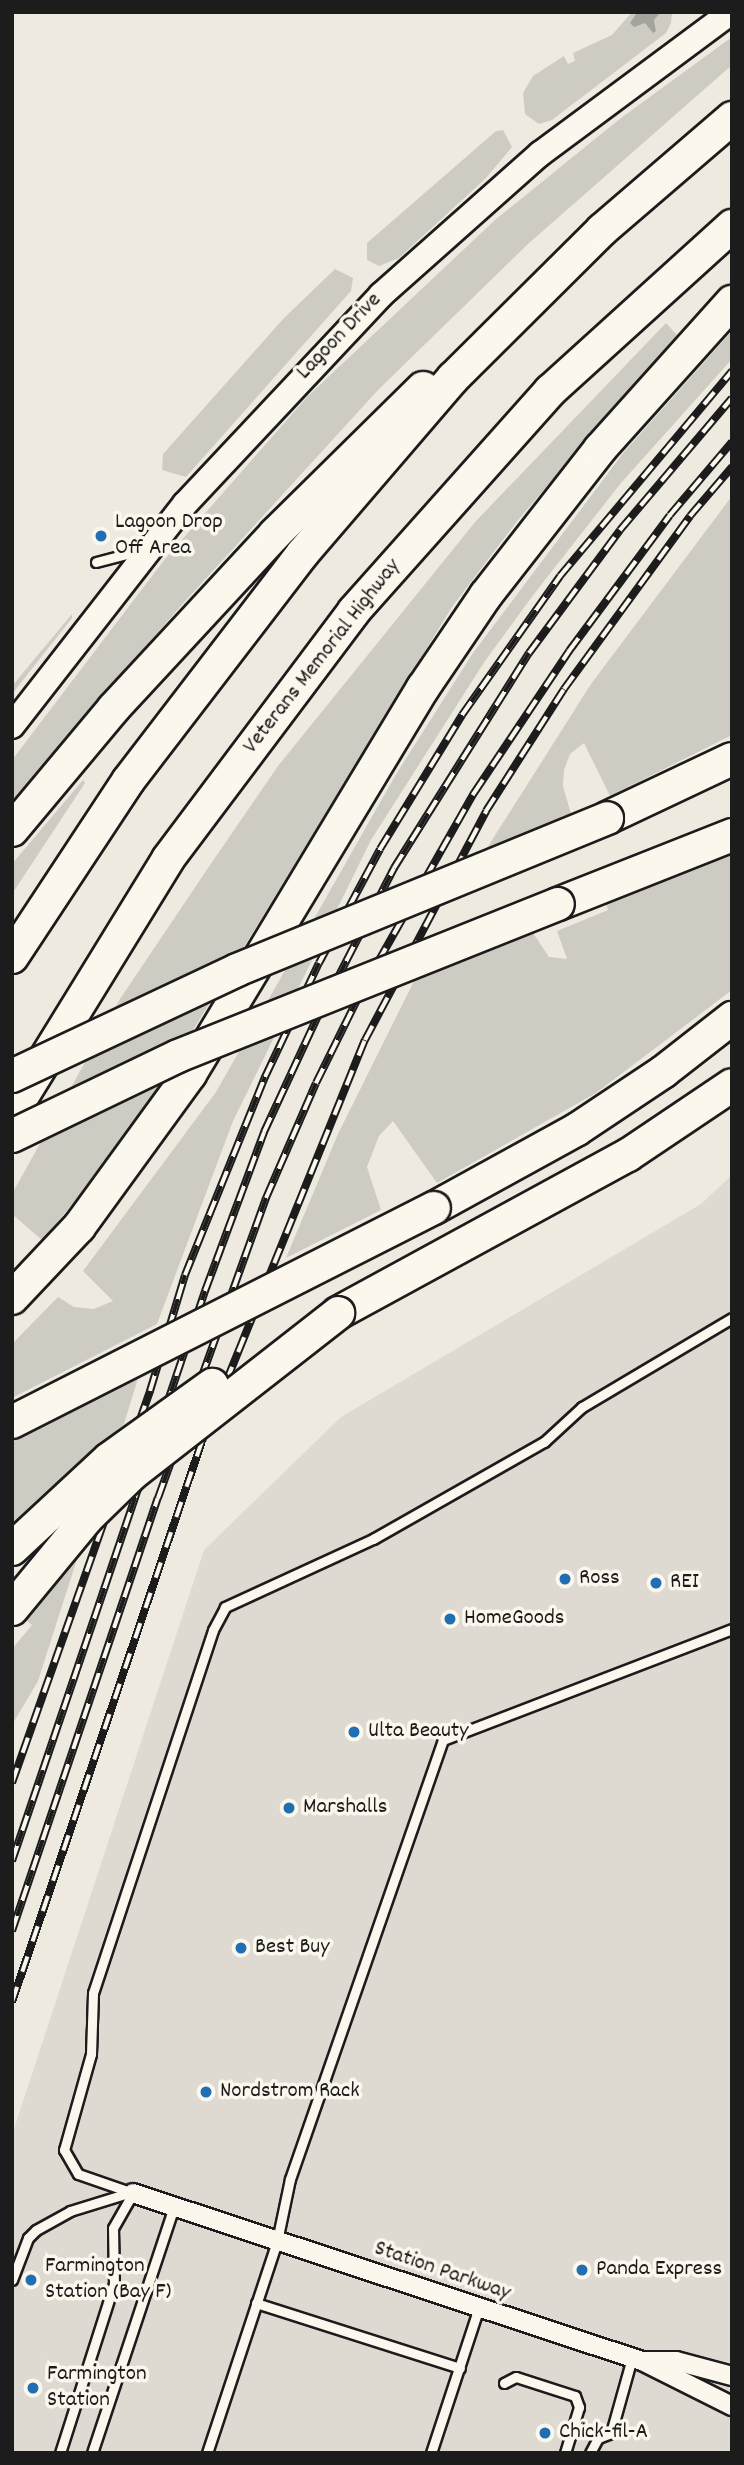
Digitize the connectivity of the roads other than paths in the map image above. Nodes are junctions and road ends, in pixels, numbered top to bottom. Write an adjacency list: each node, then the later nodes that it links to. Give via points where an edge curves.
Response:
1 (731, 12): 6 (street, Lagoon Drive, via 540,154 381,295)
2 (732, 118): 4 (highway)
3 (732, 226): 16 (highway, Veterans Memorial Highway, via 550,391 354,611 168,859)
4 (602, 230): 10 (highway, via 393,414 114,708); 12 (highway, via 453,377 303,553 128,781)
5 (732, 302): 18 (highway, via 600,449 486,595 423,688 190,1074 79,1227)
6 (147, 548): 7 (lane); 8 (street, Lagoon Drive)
7 (96, 562)
8 (12, 726)
9 (732, 759): 14 (highway, bridge, via 607,818 237,970)
10 (12, 830)
11 (732, 835): 17 (highway, bridge, via 178,1056)
12 (12, 957)
13 (732, 1018): 21 (highway, bridge, via 586,1124 434,1208)
14 (12, 1076)
15 (732, 1085): 19 (highway, via 628,1155)
16 (12, 1113)
17 (12, 1136)
18 (12, 1298)
19 (338, 1313): 22 (highway, bridge, via 167,1414 80,1483); 23 (highway, bridge, via 131,1475 87,1517)
20 (732, 1318): 25 (lane, via 582,1406 544,1442 373,1539 225,1607 213,1630 93,1993 91,2053 64,2150 78,2174)
21 (12, 1422)
22 (12, 1549)
23 (12, 1609)
24 (732, 1629): 27 (lane, via 443,1740 290,2179)
25 (133, 2193): 26 (street, Station Parkway); 28 (lane, via 70,2211 36,2230 28,2238); 36 (lane, via 113,2228 114,2284)
26 (174, 2207): 27 (street, Station Parkway); 37 (lane)
27 (276, 2241): 29 (lane); 30 (street, Station Parkway)
28 (12, 2280)
29 (256, 2304): 32 (lane); 38 (lane)
30 (478, 2310): 31 (street, Station Parkway); 32 (lane)
31 (637, 2360): 33 (street, via 676,2361); 35 (street, Station Parkway); 41 (lane, via 611,2433 598,2438)
32 (460, 2368): 39 (lane)
33 (732, 2376)
34 (504, 2383): 40 (lane, via 516,2376 575,2396 579,2407)
35 (732, 2406)
36 (60, 2453)
37 (92, 2453)
38 (206, 2453)
39 (431, 2453)
40 (565, 2453)
41 (590, 2453)

